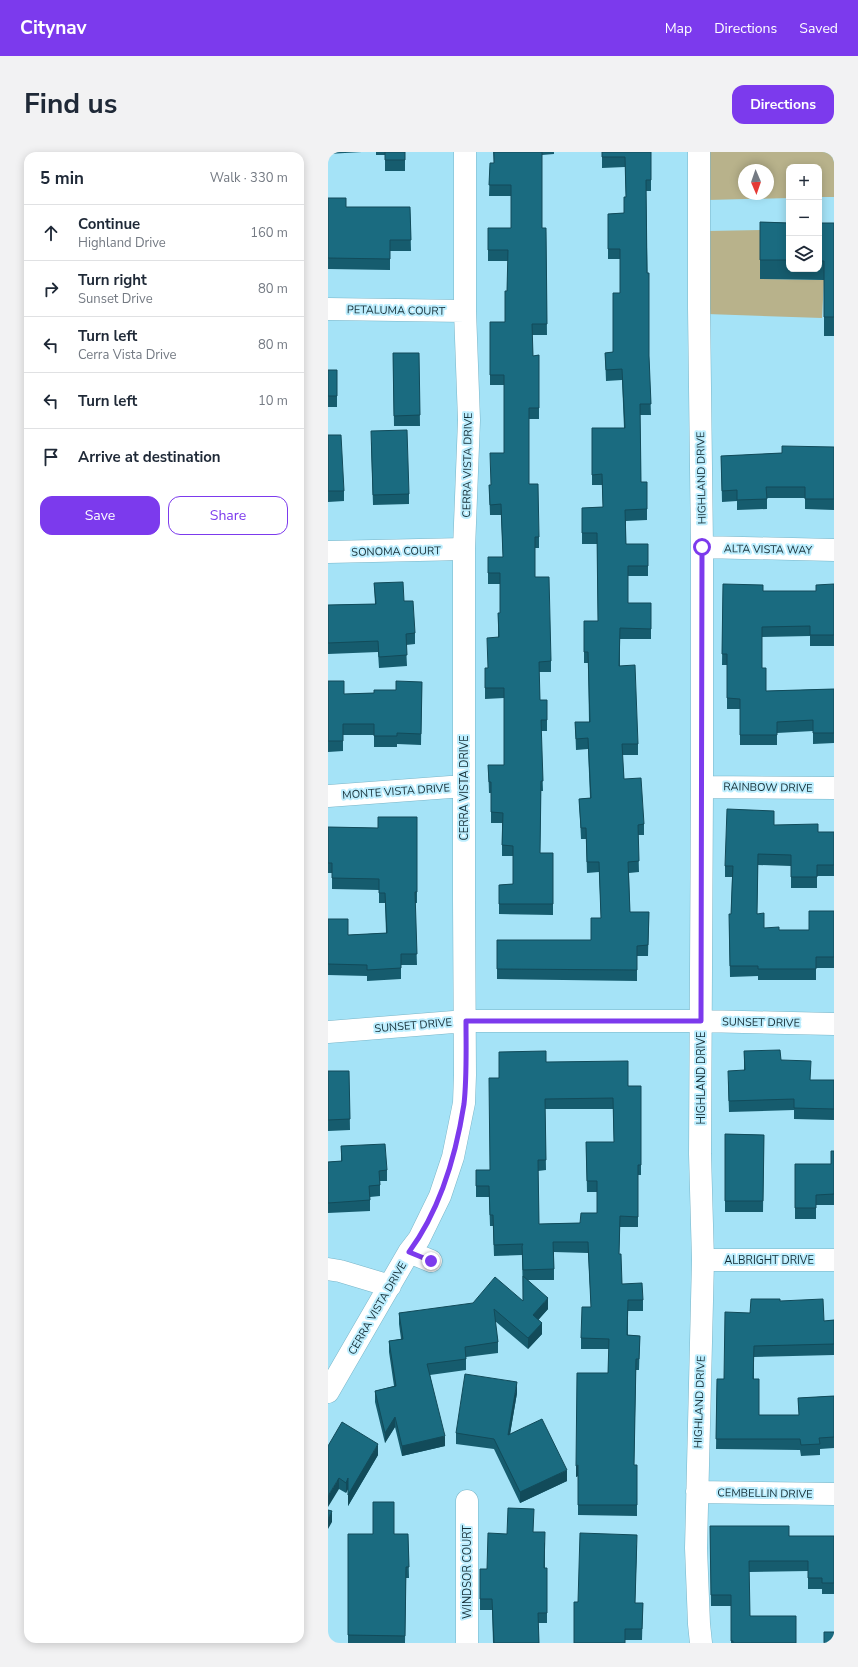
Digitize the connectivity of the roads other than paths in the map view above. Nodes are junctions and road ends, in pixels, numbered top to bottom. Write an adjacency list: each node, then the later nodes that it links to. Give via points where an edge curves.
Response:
1 (465, 152): 4 (street, CERRA VISTA DRIVE)
2 (699, 152): 5 (street, HIGHLAND DRIVE, via 698,308)
3 (328, 309): 4 (street, PETALUMA COURT)
4 (464, 311): 6 (street, CERRA VISTA DRIVE, via 469,420)
5 (702, 547): 7 (street, ALTA VISTA WAY); 10 (street, HIGHLAND DRIVE)
6 (464, 549): 8 (street, SONOMA COURT); 9 (street, CERRA VISTA DRIVE)
7 (834, 550)
8 (328, 552)
9 (464, 786): 12 (street, MONTE VISTA DRIVE); 13 (street, CERRA VISTA DRIVE)
10 (702, 787): 11 (street, RAINBOW DRIVE); 14 (street, HIGHLAND DRIVE)
11 (834, 788)
12 (328, 796)
13 (466, 1021): 14 (street, SUNSET DRIVE); 16 (street, SUNSET DRIVE); 17 (street, CERRA VISTA DRIVE, via 464,1103 453,1157 440,1196 419,1239)
14 (701, 1021): 15 (street, SUNSET DRIVE); 18 (street, HIGHLAND DRIVE, via 700,1154)
15 (834, 1024)
16 (328, 1032)
17 (409, 1252): 20 (street); 22 (street, CERRA VISTA DRIVE)
18 (703, 1260): 19 (street, ALBRIGHT DRIVE); 24 (street, HIGHLAND DRIVE)
19 (834, 1260)
20 (431, 1261)
21 (328, 1269): 22 (street)
22 (390, 1286): 23 (street, CERRA VISTA DRIVE)
23 (328, 1392)
24 (697, 1492): 25 (street, CEMBELLIN DRIVE); 28 (street, HIGHLAND DRIVE, via 698,1624)
25 (834, 1494)
26 (467, 1501): 27 (street, WINDSOR COURT)
27 (467, 1643)
28 (701, 1643)

